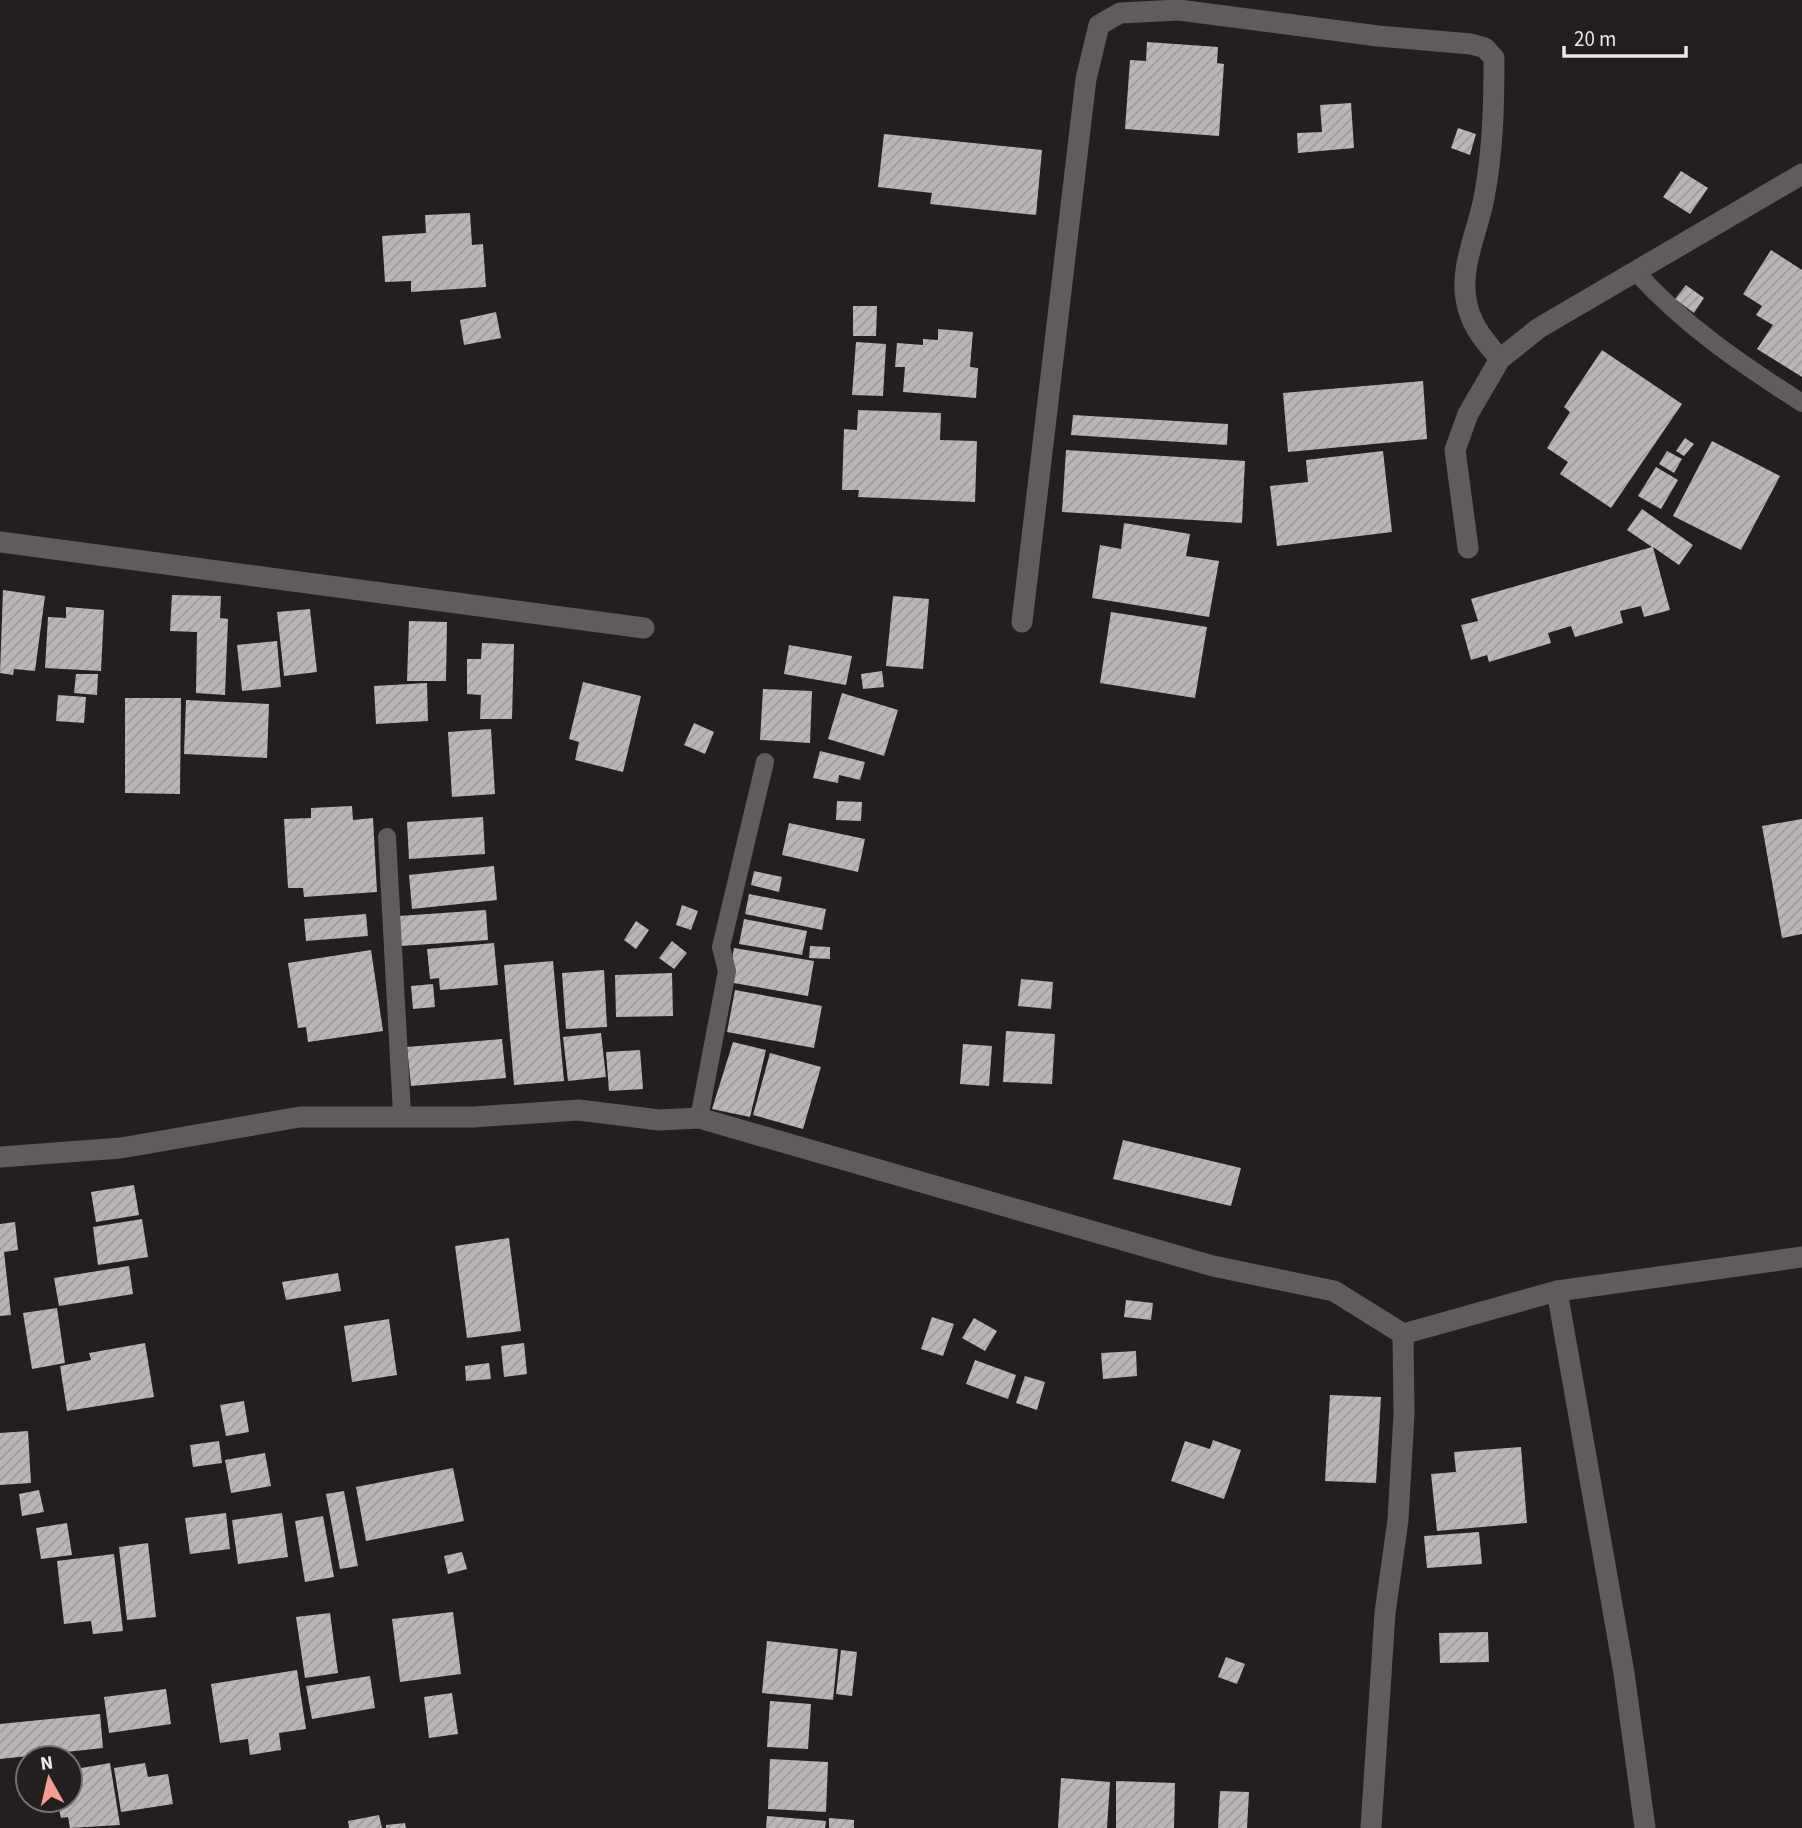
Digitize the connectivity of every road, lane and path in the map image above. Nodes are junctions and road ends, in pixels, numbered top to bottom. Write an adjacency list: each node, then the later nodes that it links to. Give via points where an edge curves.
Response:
1 (1802, 174): 2 (street)
2 (1636, 272): 3 (street, via 1539,328); 4 (lane, via 1719,350)
3 (1500, 359): 6 (street, via 1468,414 1455,450); 7 (street, via 1474,328 1465,297 1494,131 1494,58 1485,48 1179,10 1120,13 1099,25 1086,79)
4 (1802, 403)
5 (0, 542): 8 (street)
6 (1468, 548)
7 (1022, 622)
8 (644, 628)
9 (765, 762): 12 (lane, via 721,947 727,971)
10 (387, 837): 11 (lane)
11 (402, 1114): 12 (street, via 473,1116 579,1110 659,1120); 13 (street, via 300,1117 121,1148)
12 (699, 1118): 16 (street, via 1213,1266 1334,1292)
13 (0, 1157)
14 (1802, 1257): 15 (street)
15 (1558, 1291): 16 (street); 18 (street, via 1624,1673)
16 (1403, 1334): 17 (street, via 1398,1520 1385,1614)
17 (1371, 1828)
18 (1645, 1828)

